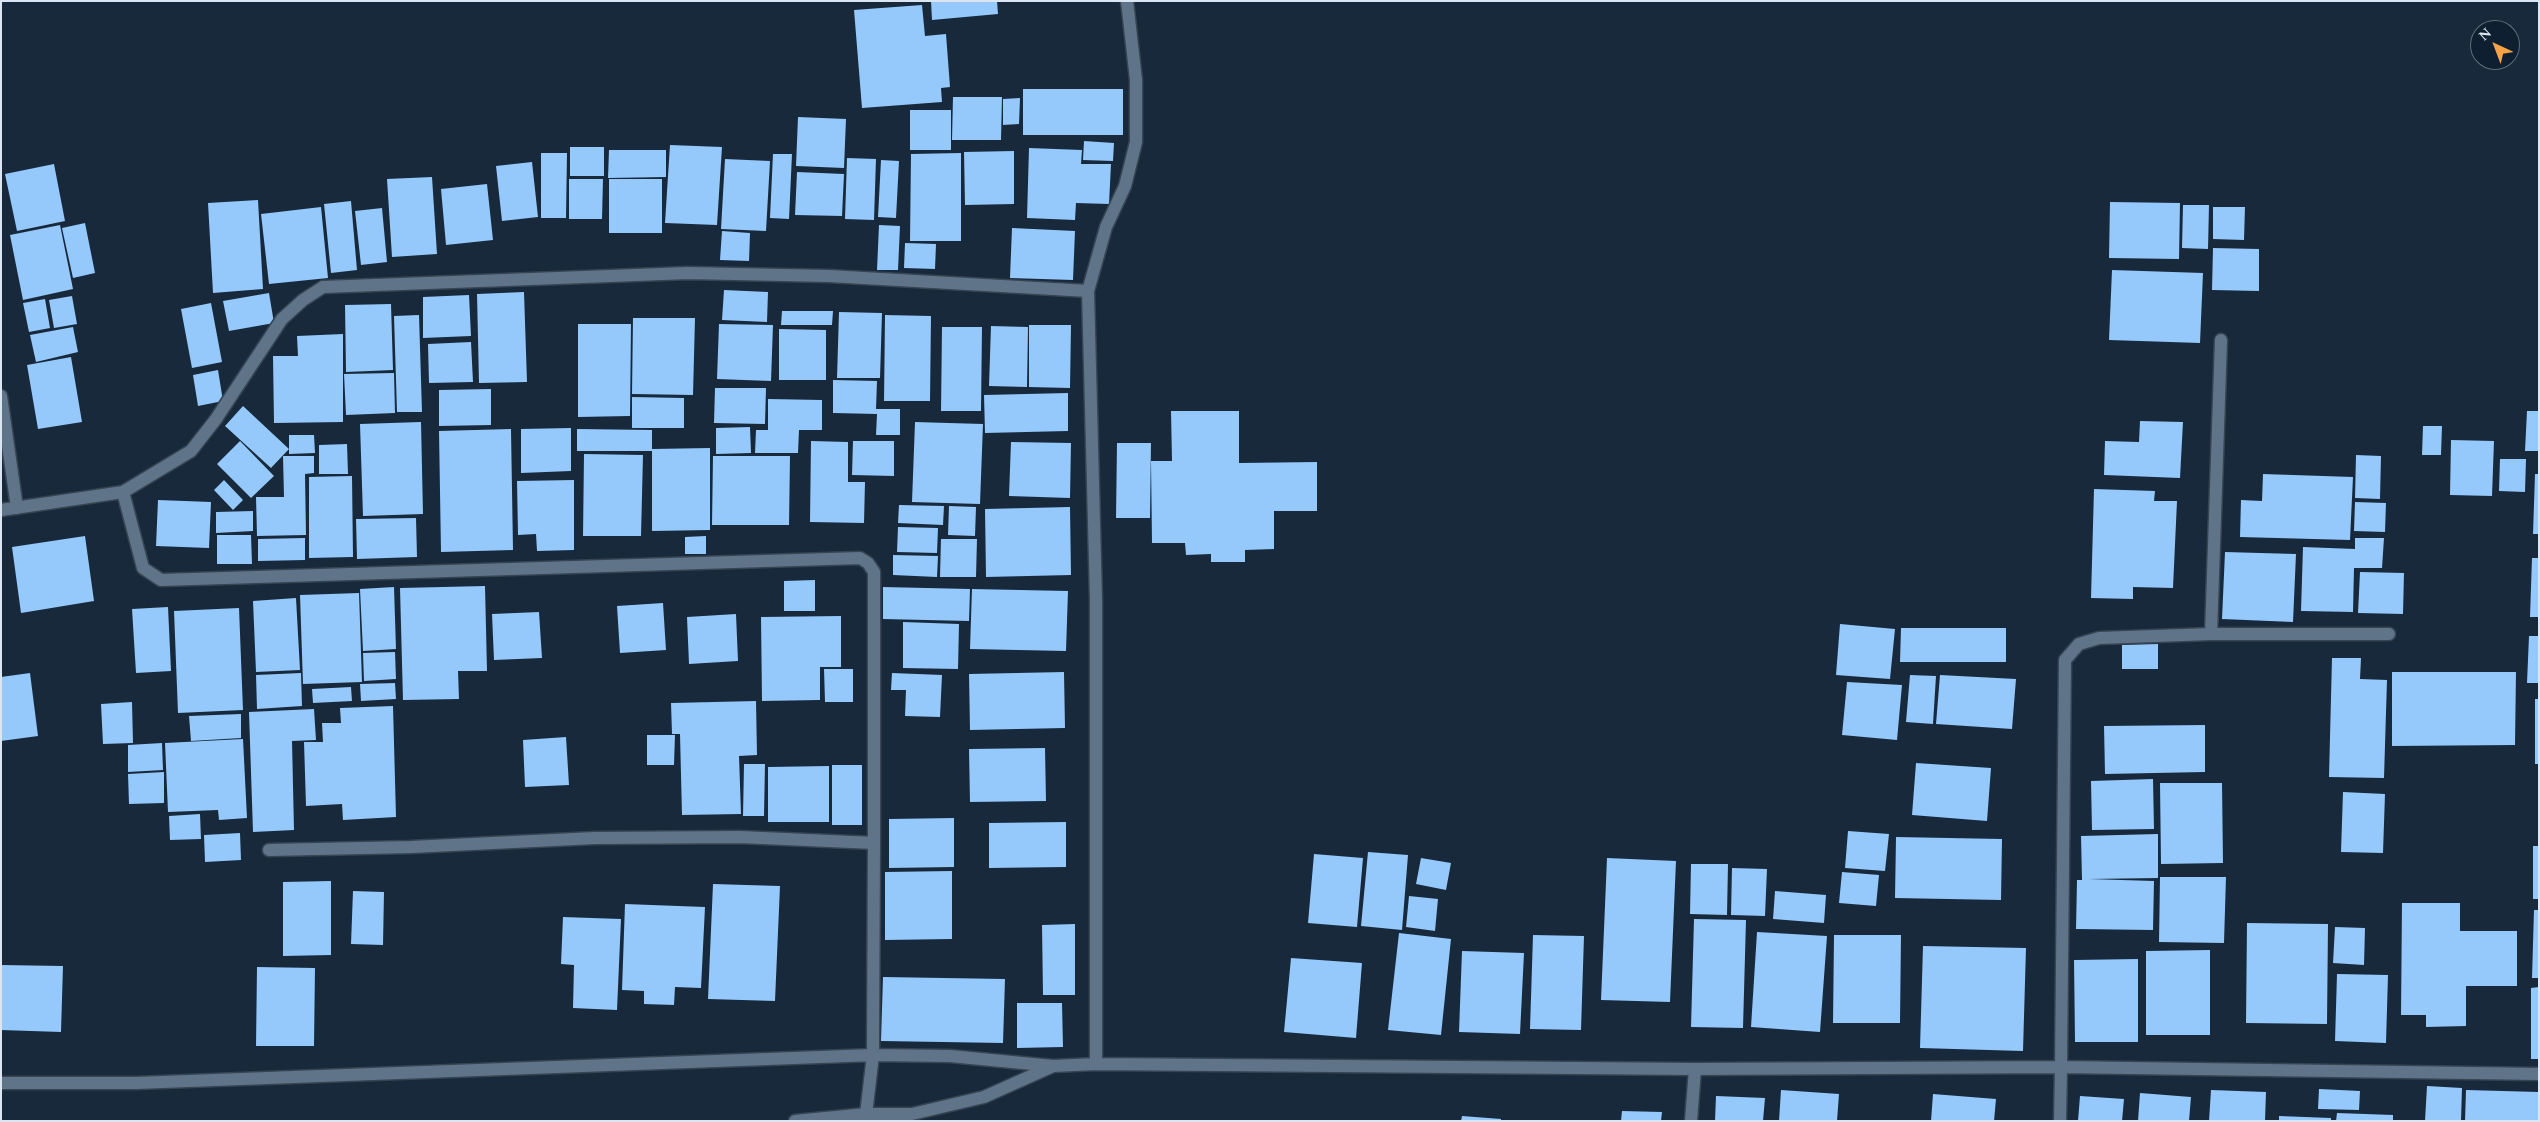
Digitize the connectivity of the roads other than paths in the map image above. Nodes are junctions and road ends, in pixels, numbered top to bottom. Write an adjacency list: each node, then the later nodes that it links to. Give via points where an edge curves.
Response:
1 (1127, 1): 2 (street, via 1136,80 1136,142 1125,186 1106,227)
2 (1088, 292): 5 (street, via 839,277 688,273 323,287 282,319 216,419 191,450); 13 (street, via 1096,600)
3 (2221, 340): 8 (street)
4 (1, 396): 6 (street)
5 (123, 492): 6 (street); 10 (street, via 143,568 161,580 860,558 868,562 874,572)
6 (17, 508): 7 (street)
7 (1, 510)
8 (2211, 634): 9 (street); 15 (street, via 2100,638 2079,644 2065,660)
9 (2389, 634)
10 (874, 843): 11 (street, via 740,837 605,838 411,848); 12 (street)
11 (269, 850)
12 (873, 1055): 14 (street, via 950,1056); 18 (street, via 136,1084); 19 (street)
13 (1096, 1064): 14 (street); 16 (street)
14 (1053, 1066): 19 (street, via 984,1097 912,1114)
15 (2061, 1067): 16 (street); 17 (street); 22 (street)
16 (1695, 1070): 21 (street)
17 (2539, 1074)
18 (1, 1083)
19 (866, 1114): 20 (street)
20 (795, 1121)
21 (1692, 1121)
22 (2060, 1121)

